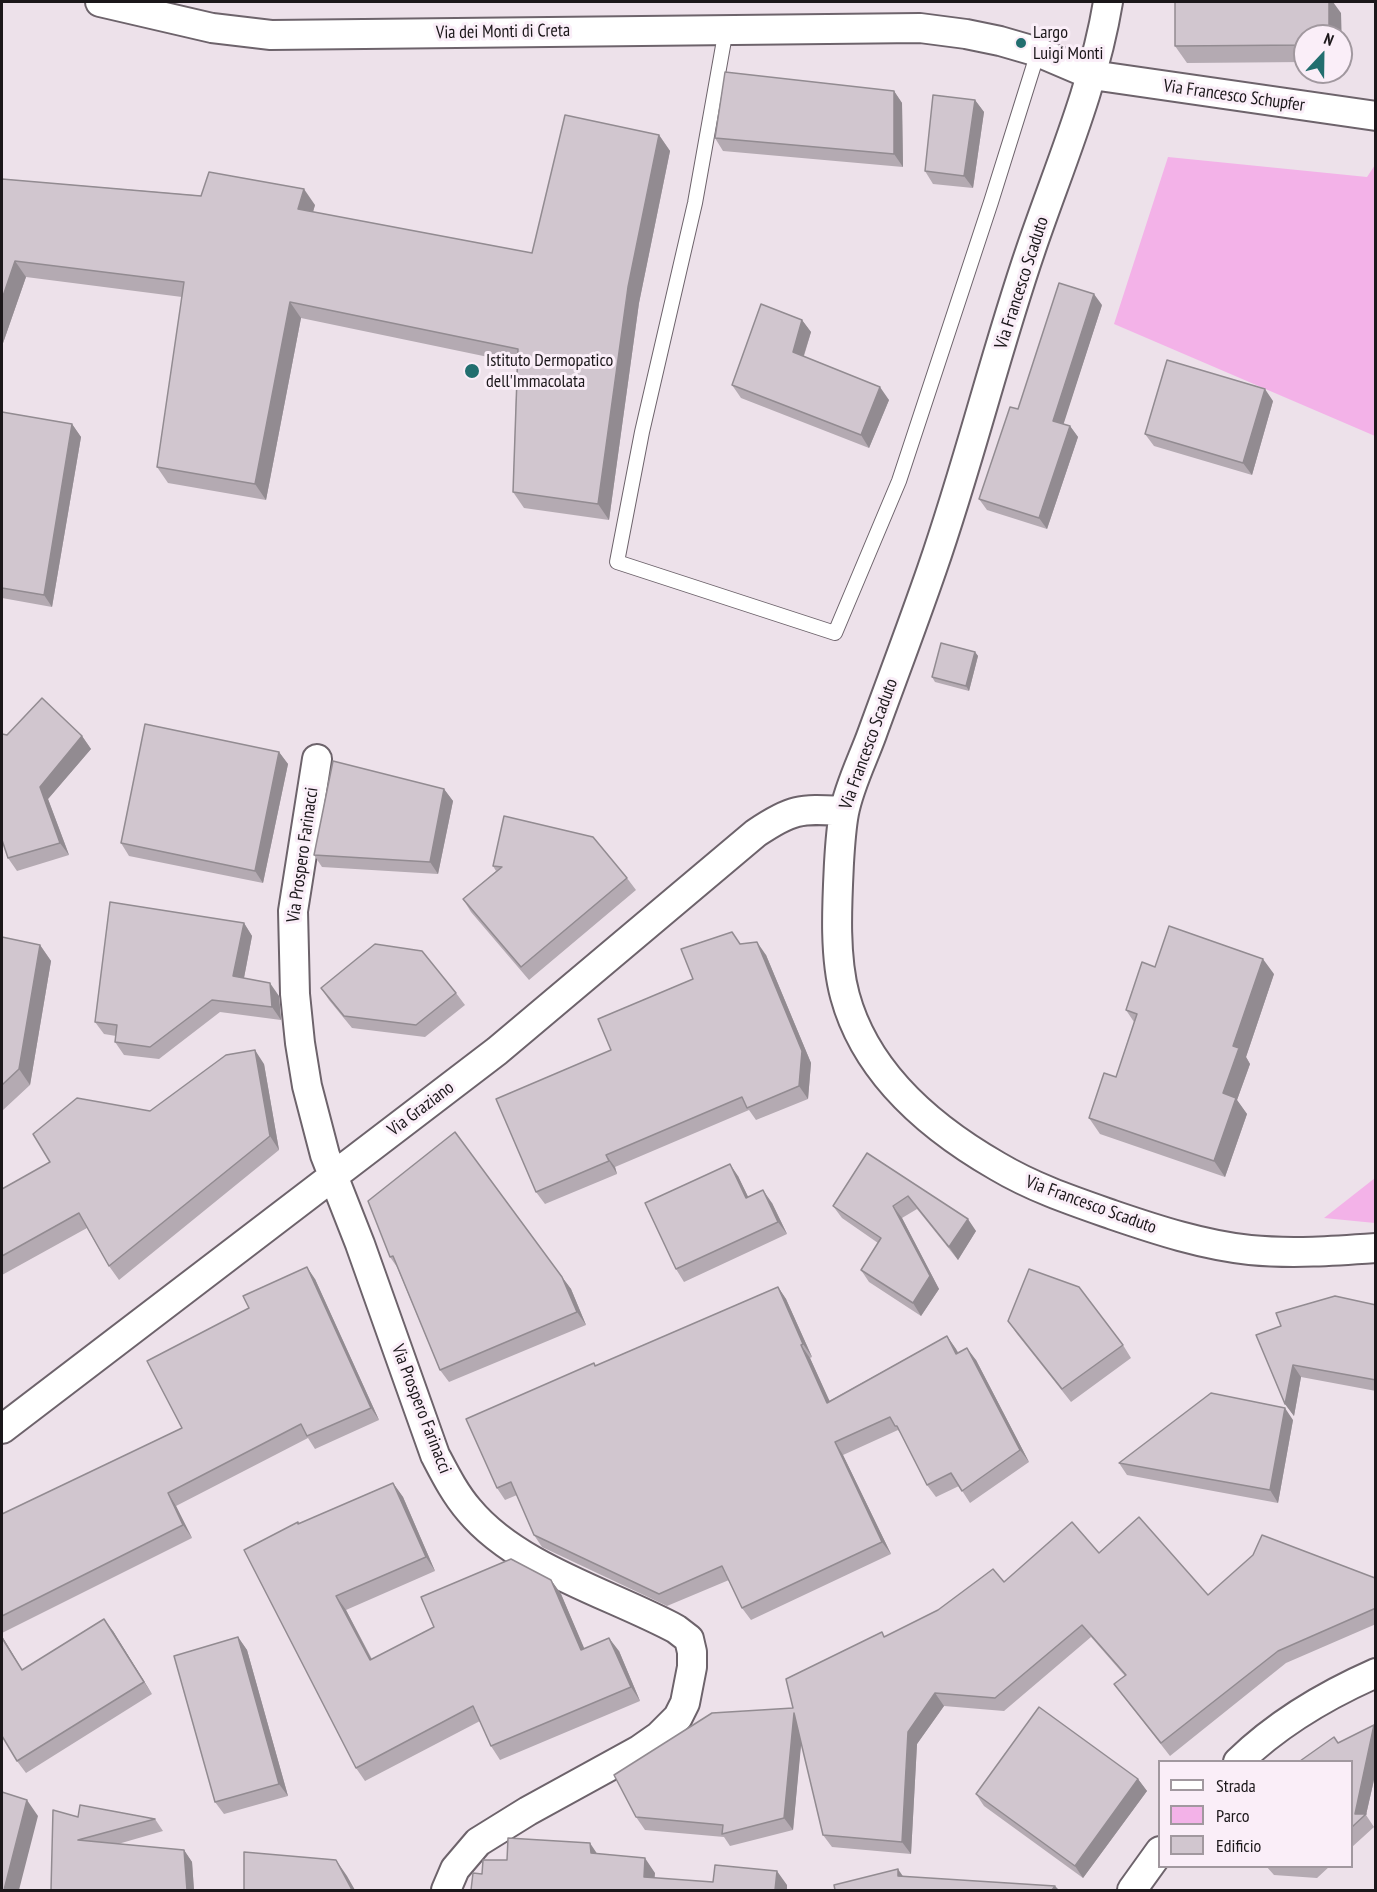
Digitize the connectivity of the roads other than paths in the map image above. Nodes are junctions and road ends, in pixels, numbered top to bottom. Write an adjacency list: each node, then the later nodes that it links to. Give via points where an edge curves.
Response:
1 (100, 2): 3 (street, Via dei Monti di Creta, via 212,28 271,35)
2 (1108, 2): 5 (street, Via Francesco Scaduto)
3 (726, 29): 4 (street, Via dei Monti di Creta, via 910,28 966,34); 4 (lane, via 695,203 642,432 617,562 835,633 899,481)
4 (1038, 52): 5 (street)
5 (1092, 75): 6 (street, Via Francesco Schupfer); 8 (street, Via Francesco Scaduto, via 1030,253 936,557)
6 (1376, 116)
7 (317, 759): 9 (street, Via Prospero Farinacci, via 293,911 293,949 300,1043 316,1125)
8 (844, 811): 9 (street, Via Graziano, via 795,811 756,833 497,1051); 10 (street, Via Francesco Scaduto, via 838,934 845,996 854,1022 878,1065 929,1119 972,1152 1031,1184 1170,1234 1218,1246 1264,1251)
9 (332, 1176): 11 (street, Via Graziano); 15 (street, Via Prospero Farinacci, via 435,1455 469,1510 514,1548 571,1581 676,1629 689,1640 692,1652 685,1703 678,1717 659,1736 478,1842 455,1869)
10 (1376, 1248)
11 (2, 1428)
12 (1376, 1673): 13 (street, via 1284,1724)
13 (1239, 1760)
14 (1158, 1854): 16 (street)
15 (446, 1890)
16 (1132, 1890)

